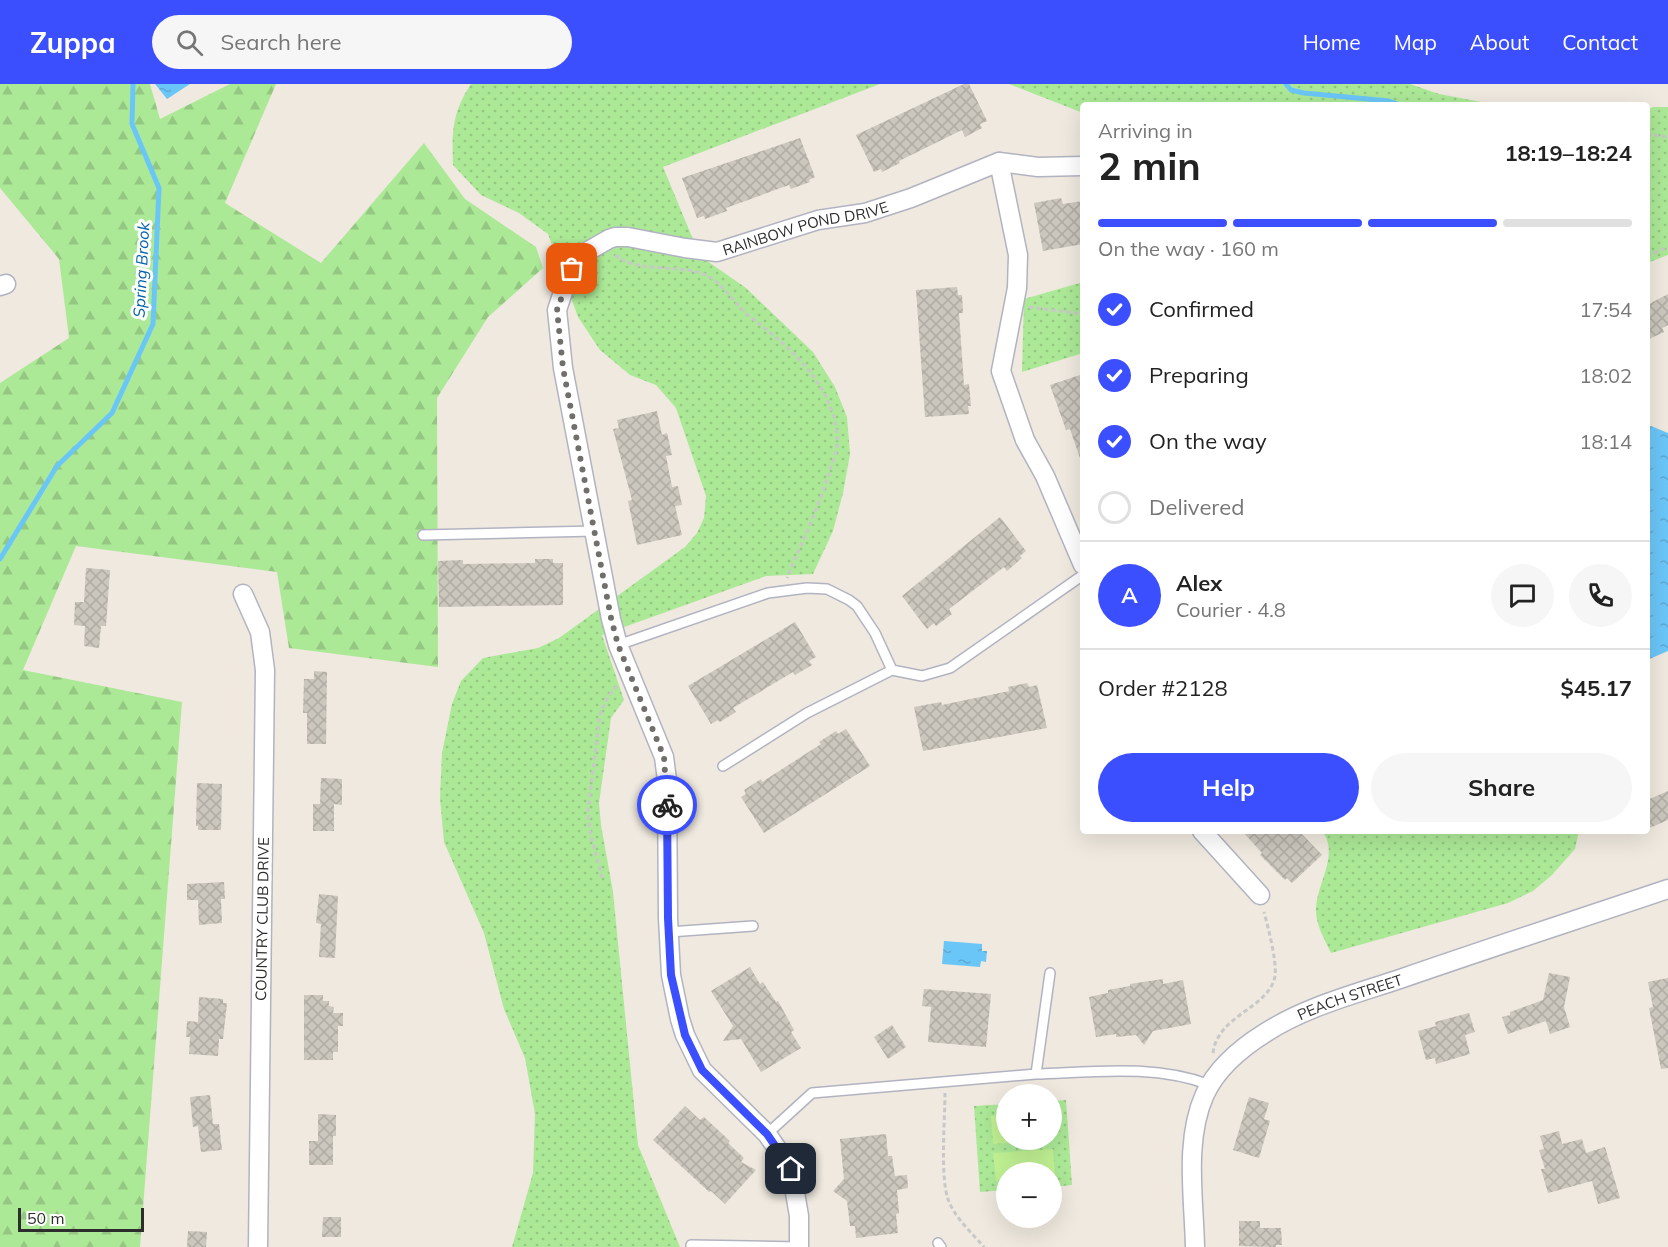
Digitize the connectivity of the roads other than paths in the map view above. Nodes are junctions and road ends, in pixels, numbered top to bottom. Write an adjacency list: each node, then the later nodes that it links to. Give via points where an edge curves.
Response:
1 (999, 162): 2 (street, RAINBOW POND DRIVE, via 1038,167); 3 (street, RAINBOW POND DRIVE, via 866,213 818,220 717,252 615,237 581,255 557,310 563,368); 5 (street, via 1018,255 1017,288 1001,371 1025,440)
2 (1080, 166)
3 (595, 531): 4 (lane); 8 (street, RAINBOW POND DRIVE)
4 (423, 535)
5 (1080, 558)
6 (1080, 577): 9 (lane, via 950,668 922,676)
7 (243, 594): 21 (street, COUNTRY CLUB DRIVE, via 260,632 265,670)
8 (618, 645): 9 (lane, via 768,593 826,589 857,606); 15 (street, RAINBOW POND DRIVE, via 664,757)
9 (892, 670): 10 (lane, via 807,713)
10 (723, 766)
11 (1205, 834): 13 (street)
12 (1668, 889): 18 (street, PEACH STREET, via 1296,1017 1234,1056)
13 (1260, 895)
14 (753, 926): 15 (lane)
15 (669, 932): 19 (street, RAINBOW POND DRIVE, via 671,975 685,1035 702,1070)
16 (1050, 973): 17 (lane)
17 (1036, 1074): 18 (lane, via 1138,1071); 19 (lane, via 812,1093)
18 (1215, 1078): 23 (street, PEACH STREET, via 1199,1108 1192,1153)
19 (767, 1134): 22 (street, RAINBOW POND DRIVE, via 791,1169 800,1216)
20 (691, 1245): 22 (lane)
21 (258, 1247)
22 (799, 1247)
23 (1195, 1247)

